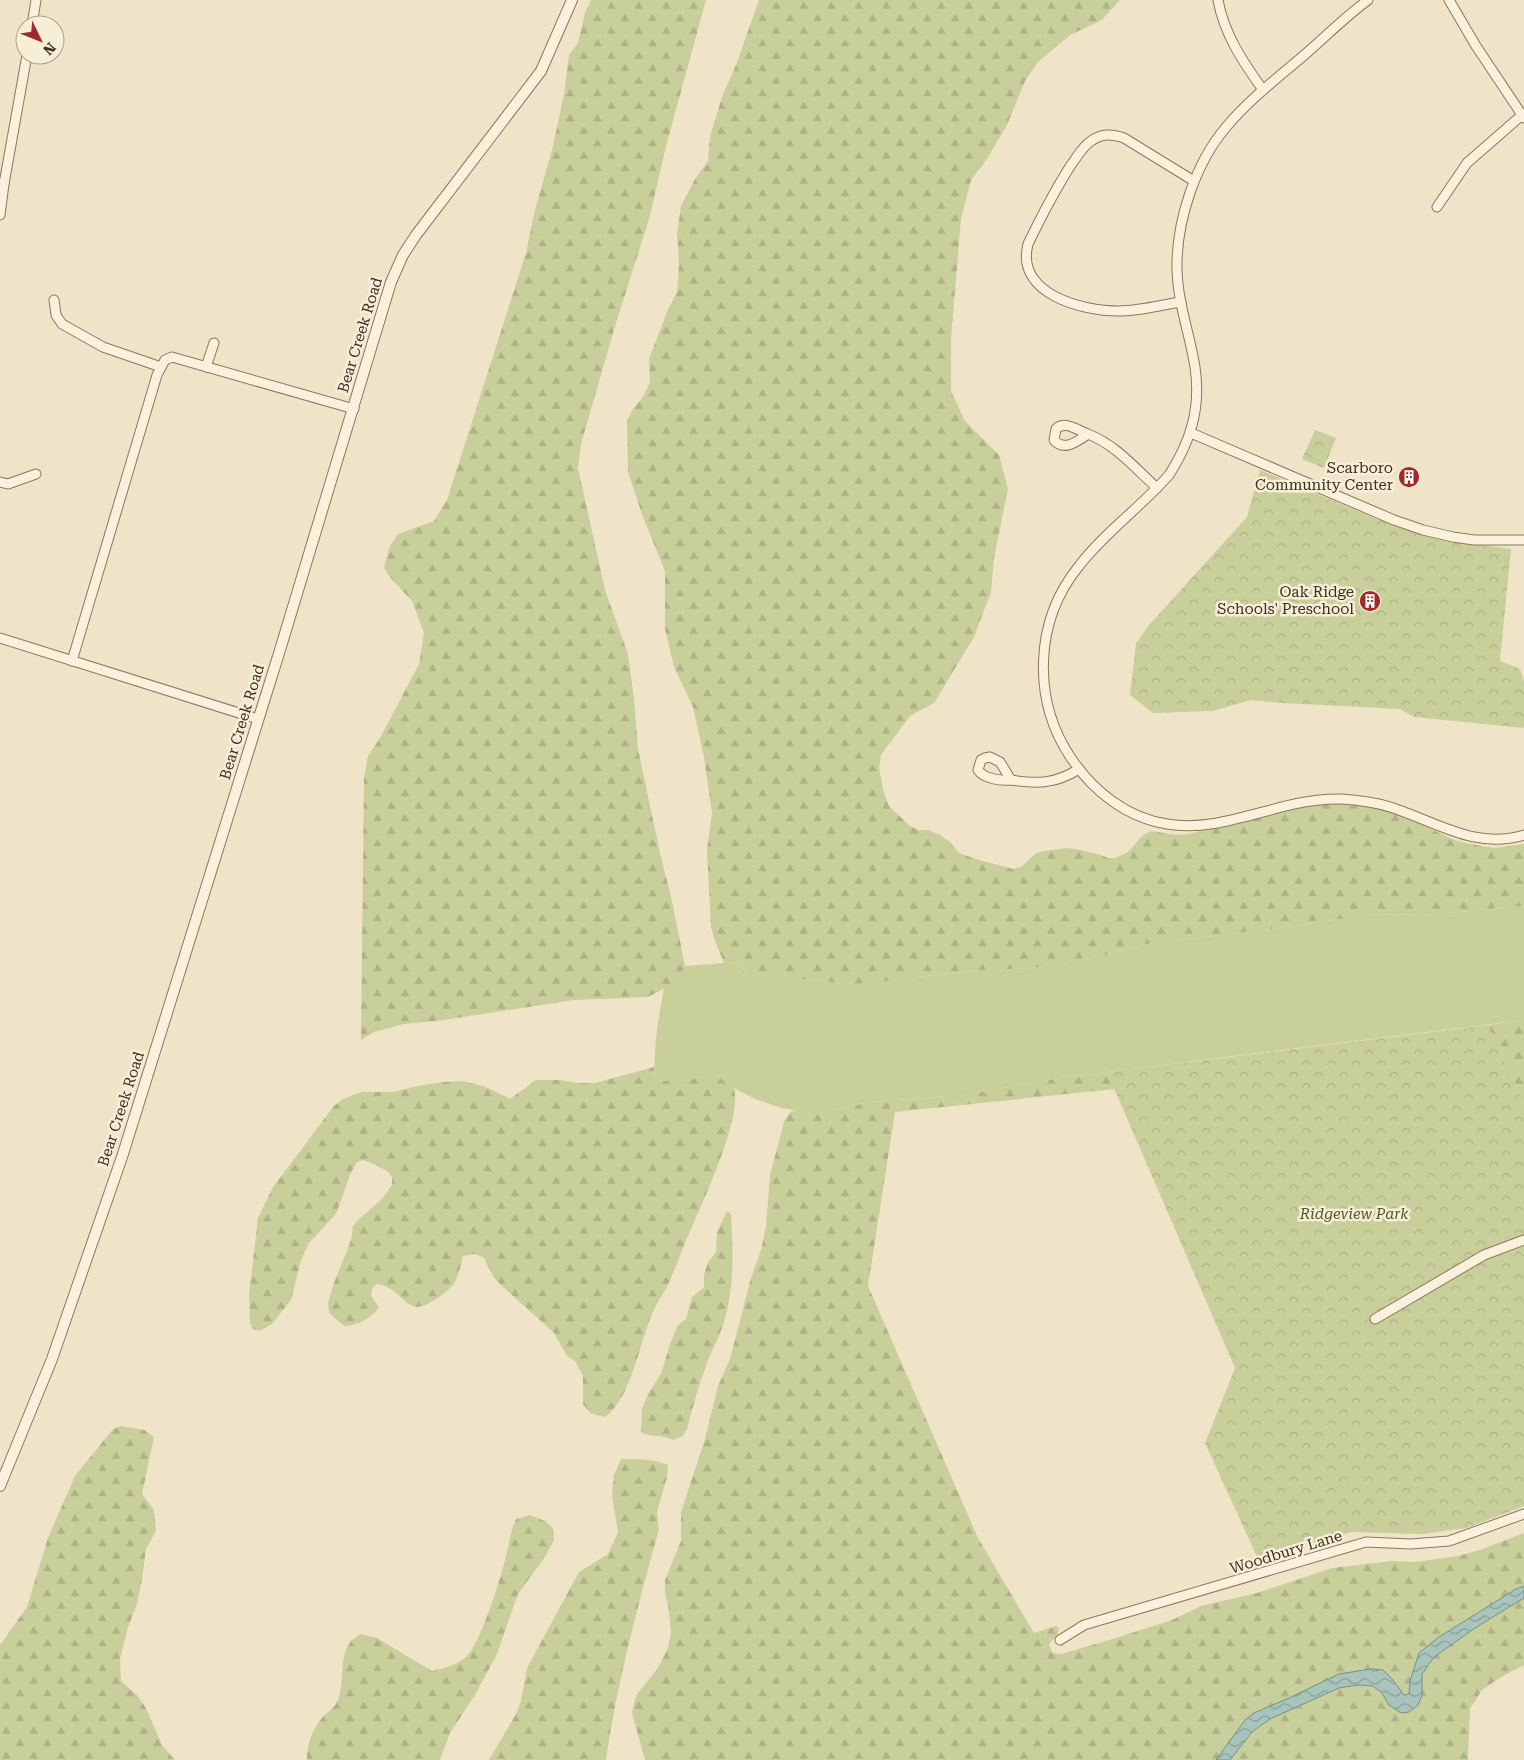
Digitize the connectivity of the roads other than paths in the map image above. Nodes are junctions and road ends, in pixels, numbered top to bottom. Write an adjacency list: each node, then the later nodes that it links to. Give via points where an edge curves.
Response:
1 (36, 0): 7 (street)
2 (572, 0): 20 (street, Bear Creek Road, via 541,71 403,254 391,282)
3 (1218, 0): 9 (street, via 1232,42)
4 (1368, 0): 6 (street)
5 (1449, 0): 10 (street)
6 (1356, 4): 9 (street)
7 (34, 15)
8 (25, 65): 12 (street)
9 (1263, 90): 11 (street, via 1225,127)
10 (1523, 116): 13 (street, via 1467,163)
11 (1194, 181): 16 (street, via 1183,216 1178,257); 16 (street, via 1124,138 1104,135 1082,150 1048,203 1026,251 1028,271 1036,283 1062,300 1094,309 1120,311)
12 (2, 183): 14 (street)
13 (1437, 207)
14 (0, 215)
15 (54, 300): 19 (street, via 56,315 62,324 103,348)
16 (1181, 302): 21 (street, via 1197,392)
17 (214, 343): 18 (street)
18 (206, 367): 19 (street, via 172,357); 20 (street)
19 (161, 368): 28 (street)
20 (354, 410): 29 (street, Bear Creek Road)
21 (1191, 433): 25 (street, via 1178,461); 26 (street, via 1416,528 1474,540)
22 (1088, 434): 25 (street, via 1114,448)
23 (36, 474): 24 (street, via 8,484)
24 (0, 482)
25 (1157, 488): 30 (street, via 1079,565 1060,595 1050,621 1043,656 1045,693 1051,719)
26 (1524, 540)
27 (0, 638): 28 (street)
28 (72, 661): 29 (street)
29 (258, 719): 35 (street, Bear Creek Road, via 123,1154 52,1359)
30 (1079, 769): 31 (street, via 1050,782); 32 (street, via 1100,792 1124,809 1166,824 1190,826 1288,804 1341,799 1390,806 1458,834 1498,839)
31 (1012, 780)
32 (1524, 835)
33 (1524, 1240): 34 (street, via 1484,1255)
34 (1375, 1319)
35 (0, 1486)
36 (1524, 1514): 37 (street, Woodbury Lane, via 1449,1541 1411,1544 1366,1542 1084,1625)
37 (1060, 1640)

